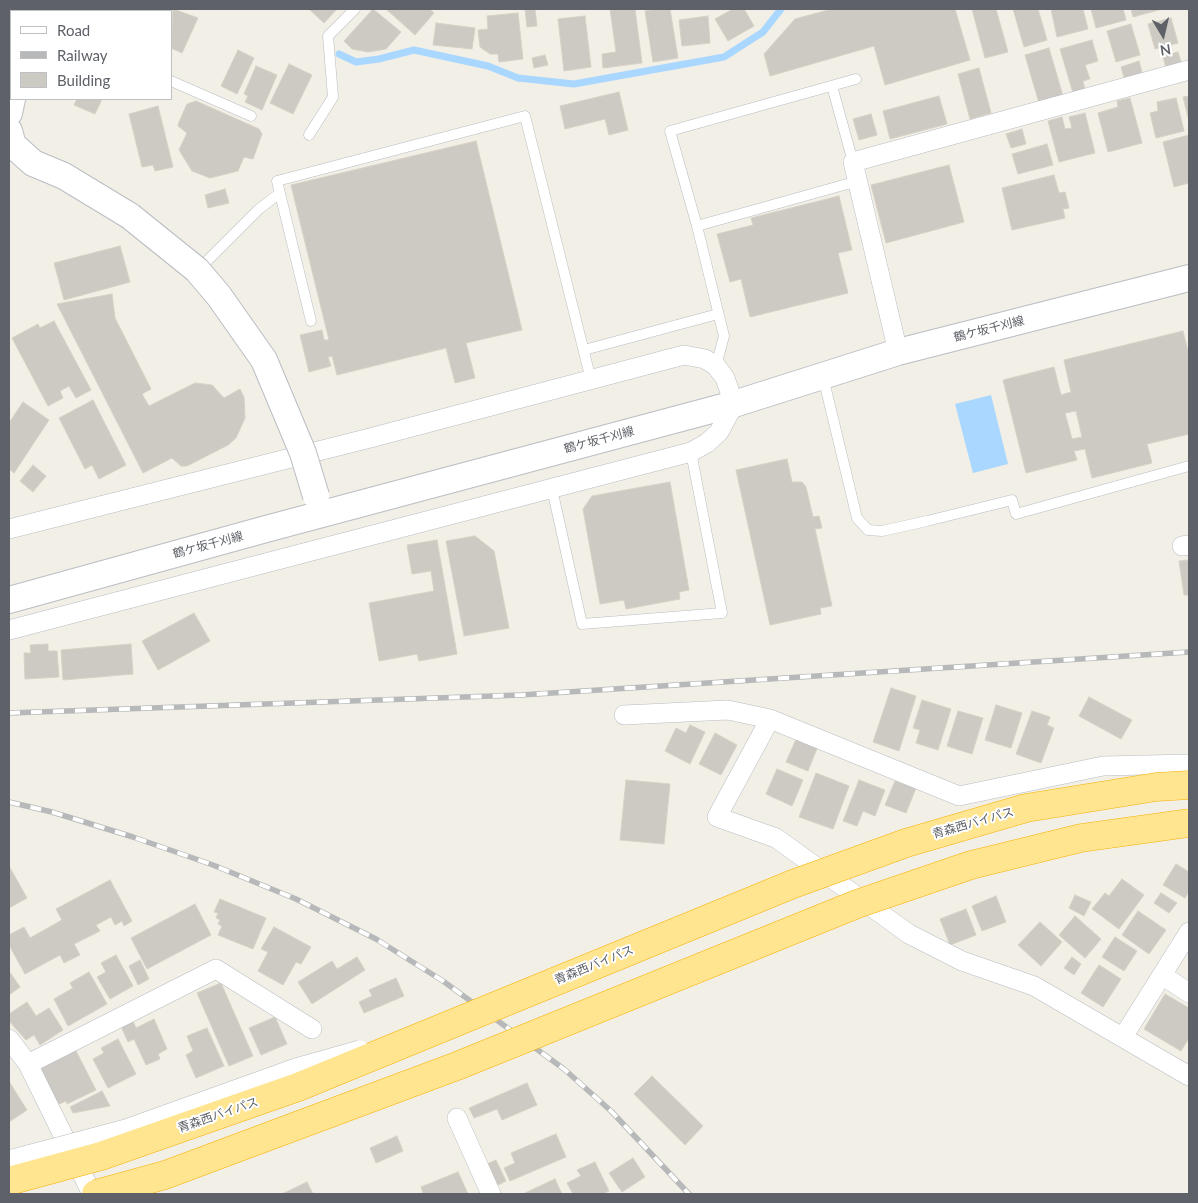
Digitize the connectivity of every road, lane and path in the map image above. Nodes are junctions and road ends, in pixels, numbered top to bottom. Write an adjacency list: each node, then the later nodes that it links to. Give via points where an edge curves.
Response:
1 (355, 9): 9 (lane, via 328,36 334,97)
2 (1189, 70): 11 (street)
3 (856, 79): 5 (lane)
4 (172, 81): 8 (lane)
5 (832, 86): 11 (lane); 14 (lane, via 670,131)
6 (12, 100): 7 (main road)
7 (9, 113)
8 (251, 116)
9 (309, 135)
10 (10, 142): 15 (main road, bridge, via 33,163 64,176 130,216)
11 (853, 162): 12 (street)
12 (858, 181): 14 (lane); 20 (street)
13 (280, 193): 15 (lane, via 259,209); 18 (lane); 19 (lane, via 278,181 525,116)
14 (697, 226): 17 (lane)
15 (197, 270): 28 (main road, bridge, via 264,360 303,453)
16 (1189, 278): 20 (main road, 鶴ケ坂千刈線)
17 (718, 314): 19 (lane); 21 (lane, via 724,336)
18 (311, 321)
19 (584, 350): 23 (lane)
20 (898, 352): 22 (main road, 鶴ケ坂千刈線)
21 (716, 366): 23 (street, via 705,359 684,355); 24 (street, via 725,378)
22 (823, 376): 24 (main road, 鶴ケ坂千刈線); 26 (lane, via 856,518 868,530 882,531 1012,500 1016,514)
23 (591, 380): 29 (street)
24 (734, 404): 25 (street, via 719,432); 28 (main road, 鶴ケ坂千刈線)
25 (690, 452): 27 (street); 27 (lane, via 722,613 582,624)
26 (1189, 466)
27 (552, 489): 31 (street)
28 (318, 506): 30 (main road, 鶴ケ坂千刈線, via 237,537)
29 (9, 529)
30 (9, 600)
31 (9, 630)
32 (624, 715): 33 (street, via 728,710)
33 (770, 719): 34 (street, via 959,796 1103,766); 42 (street, via 716,817 776,838 909,934 962,961 1034,986)
34 (1189, 764)
35 (1189, 785): 40 (highway, 青森西バイパス, bridge, via 1156,787 1026,808 906,843 784,888)
36 (1189, 823): 49 (highway, bridge, via 1081,838 962,868 857,904 448,1070 165,1175)
37 (1189, 932): 38 (street)
38 (1162, 975): 39 (street); 42 (street)
39 (1189, 993)
40 (448, 1025): 47 (street, bridge, via 296,1068 126,1128); 48 (highway, 青森西バイパス, bridge, via 298,1087 101,1156)
41 (312, 1029): 44 (street, via 216,969)
42 (1123, 1037): 45 (street)
43 (9, 1039): 44 (street)
44 (28, 1064): 49 (street)
45 (1189, 1076)
46 (457, 1118): 50 (street)
47 (9, 1160)
48 (9, 1181)
49 (94, 1194)
50 (491, 1194)

